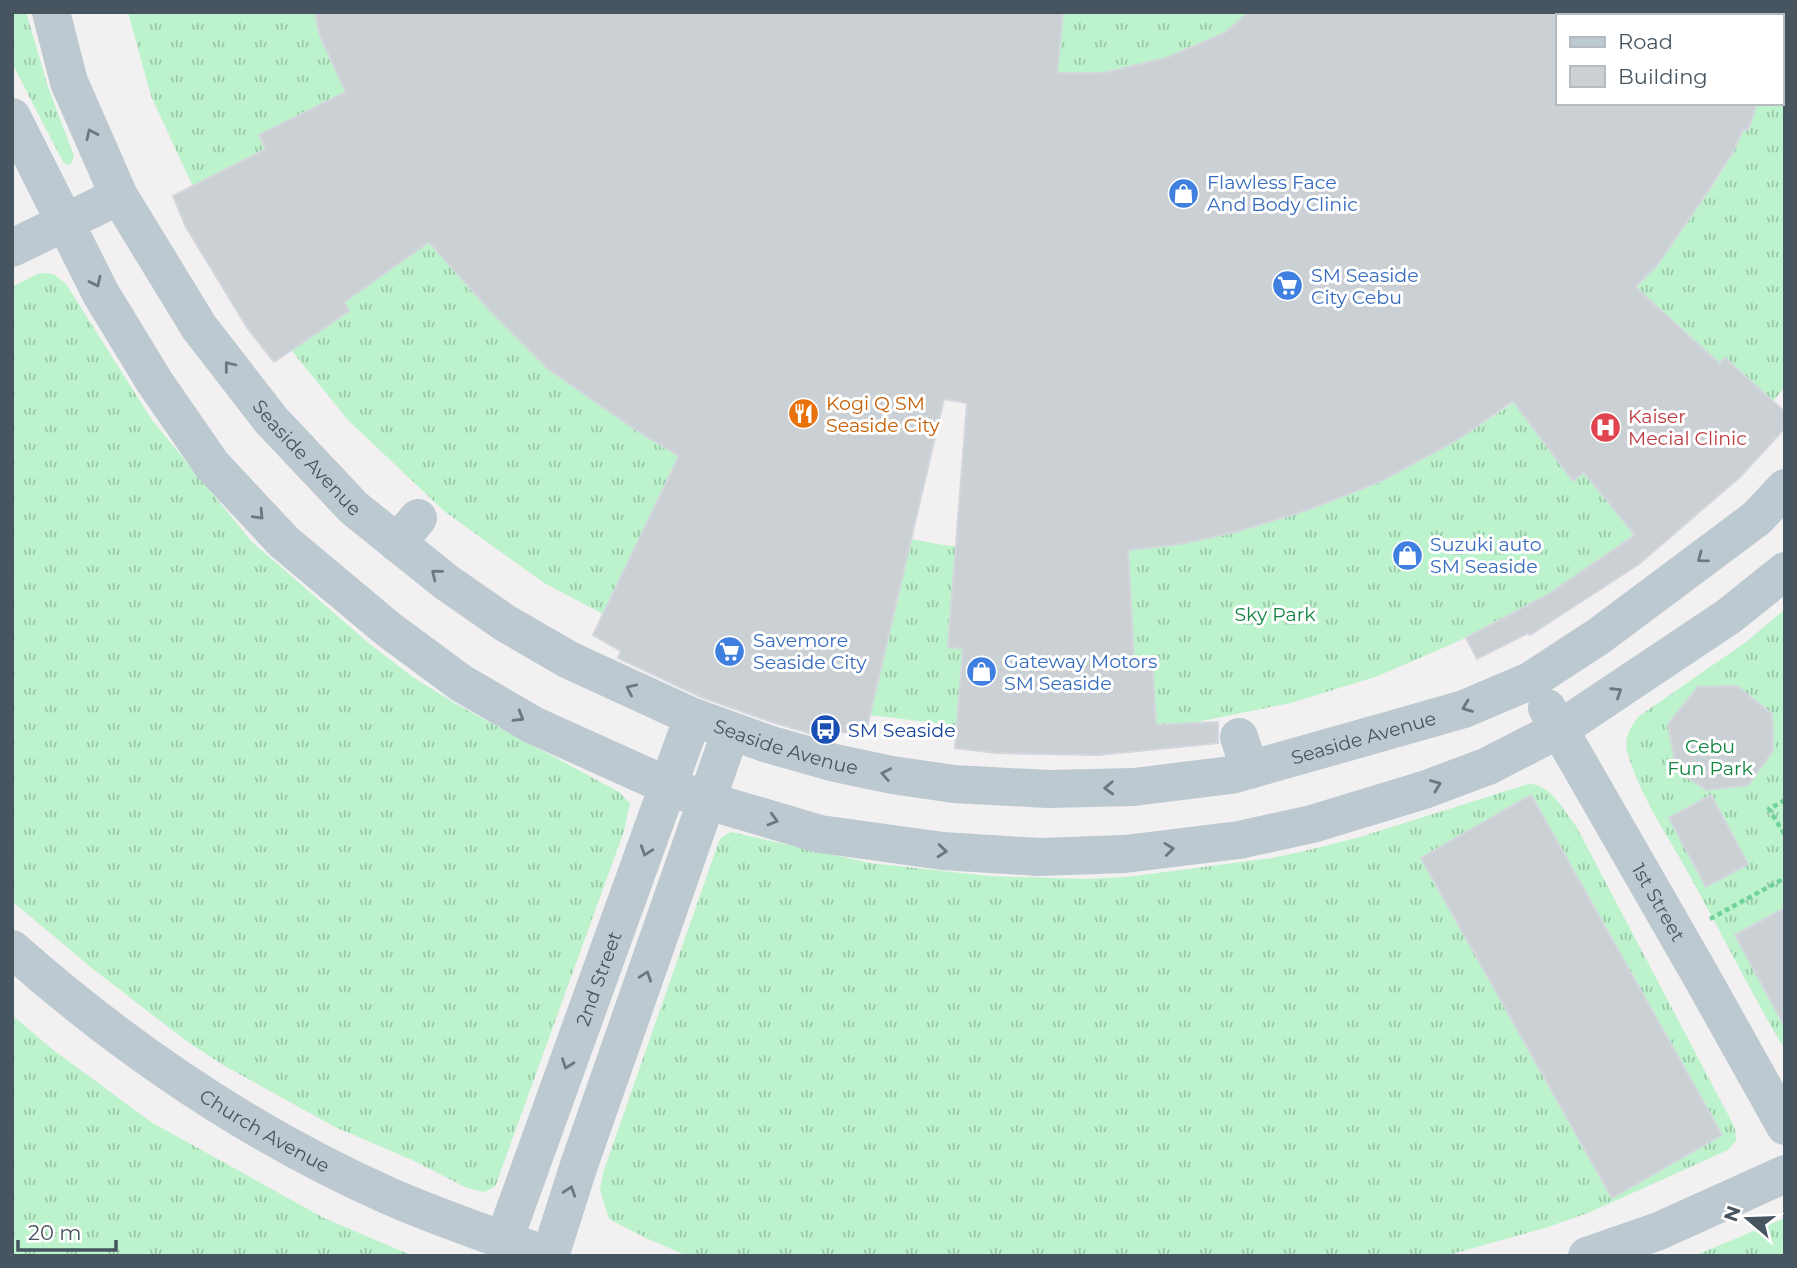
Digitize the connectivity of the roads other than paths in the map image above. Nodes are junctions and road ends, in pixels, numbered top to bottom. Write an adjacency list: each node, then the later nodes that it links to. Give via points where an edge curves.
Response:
1 (51, 12): 3 (street, Seaside Avenue, one-way to 1, via 69,82)
2 (12, 117): 4 (street)
3 (119, 196): 4 (street); 9 (street, Seaside Avenue, one-way to 3, via 569,660 505,623 446,582 407,531 354,508 271,420 199,327)
4 (66, 220): 5 (street); 12 (street, one-way to 12, via 101,294 154,381 212,465 284,542 461,683 533,725)
5 (12, 248)
6 (1785, 488): 8 (street, Seaside Avenue, one-way to 8, via 1757,517 1599,636)
7 (1785, 570): 10 (street, one-way to 7, via 1729,616)
8 (1530, 681): 10 (street, 1st Street); 11 (street, Seaside Avenue, one-way to 11, via 1464,709 1245,754 1231,775 1134,787 954,784 835,763)
9 (693, 717): 11 (street, Seaside Avenue); 12 (street, 2nd Street)
10 (1560, 729): 13 (street, one-way to 10, via 820,834 874,843 1039,857 1125,854 1239,840 1312,824 1488,766); 15 (street, 1st Street)
11 (731, 731): 13 (street)
12 (668, 786): 13 (street); 17 (street, 2nd Street, one-way to 17)
13 (708, 801): 18 (street, one-way to 13)
14 (12, 949): 17 (street, Church Avenue, via 61,993 194,1089 270,1135 387,1195)
15 (1785, 1126)
16 (1785, 1174): 19 (street, via 1659,1231)
17 (504, 1240): 18 (street, Church Avenue)
18 (549, 1256)
19 (1587, 1256)

